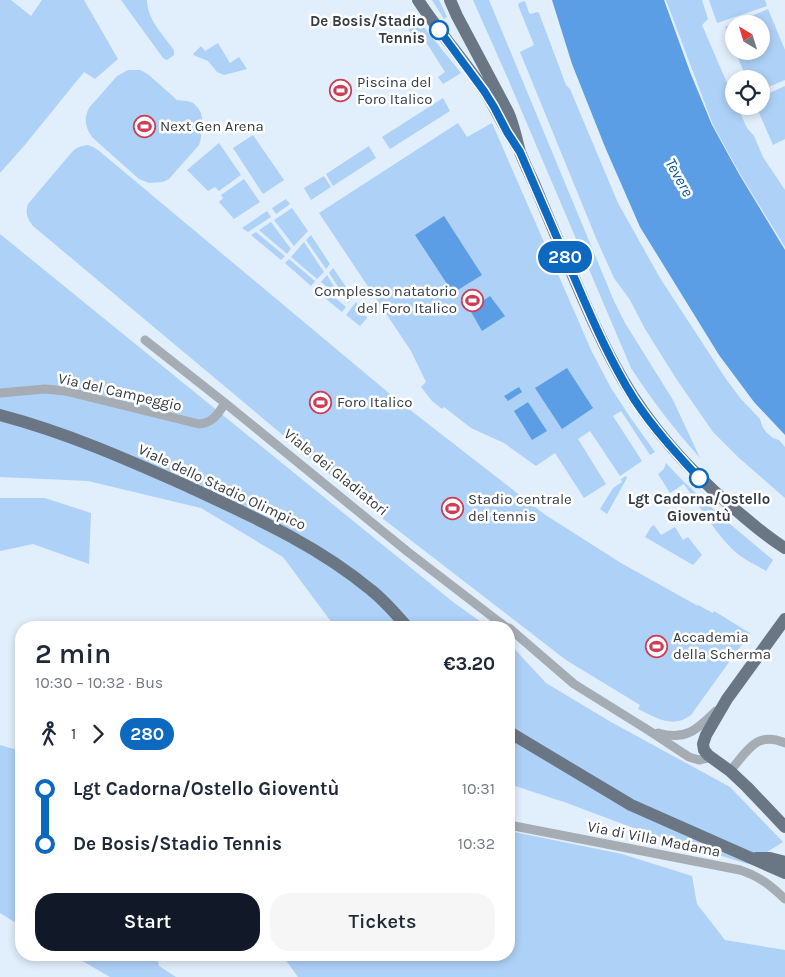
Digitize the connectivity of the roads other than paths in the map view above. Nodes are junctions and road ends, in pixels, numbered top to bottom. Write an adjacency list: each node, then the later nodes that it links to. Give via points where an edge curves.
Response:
1 (418, 0): 3 (main road, via 484,91)
2 (450, 0): 3 (main road, via 508,112)
3 (520, 152): 8 (main road, via 585,304 635,400 696,474)
4 (145, 340): 6 (street, Viale dei Gladiatori)
5 (0, 393): 6 (street, Via del Campeggio, via 70,392 199,424 212,420)
6 (225, 403): 13 (street, Viale dei Gladiatori, via 408,552)
7 (0, 416): 12 (main road, Viale dello Stadio Olimpico, via 90,444 278,529 355,577)
8 (769, 538): 9 (main road); 10 (main road)
9 (785, 548)
10 (785, 558)
11 (785, 619): 15 (main road)
12 (401, 621)
13 (499, 621)
14 (515, 634): 16 (street, Viale dei Gladiatori, via 574,684)
15 (727, 699): 16 (street, via 701,726 685,735 668,736); 19 (main road, via 703,741 704,750)
16 (648, 730): 19 (street, Viale dei Gladiatori, via 689,757 699,760)
17 (515, 736): 23 (main road, via 631,805)
18 (785, 743): 20 (street, via 771,738 759,740)
19 (712, 758): 20 (main road)
20 (730, 771): 22 (main road)
21 (515, 826): 27 (street, Via di Villa Madama, via 740,870 759,877)
22 (785, 827)
23 (751, 858): 24 (main road, via 766,857); 25 (main road); 26 (main road)
24 (785, 862)
25 (785, 874)
26 (785, 881)
27 (785, 899)

